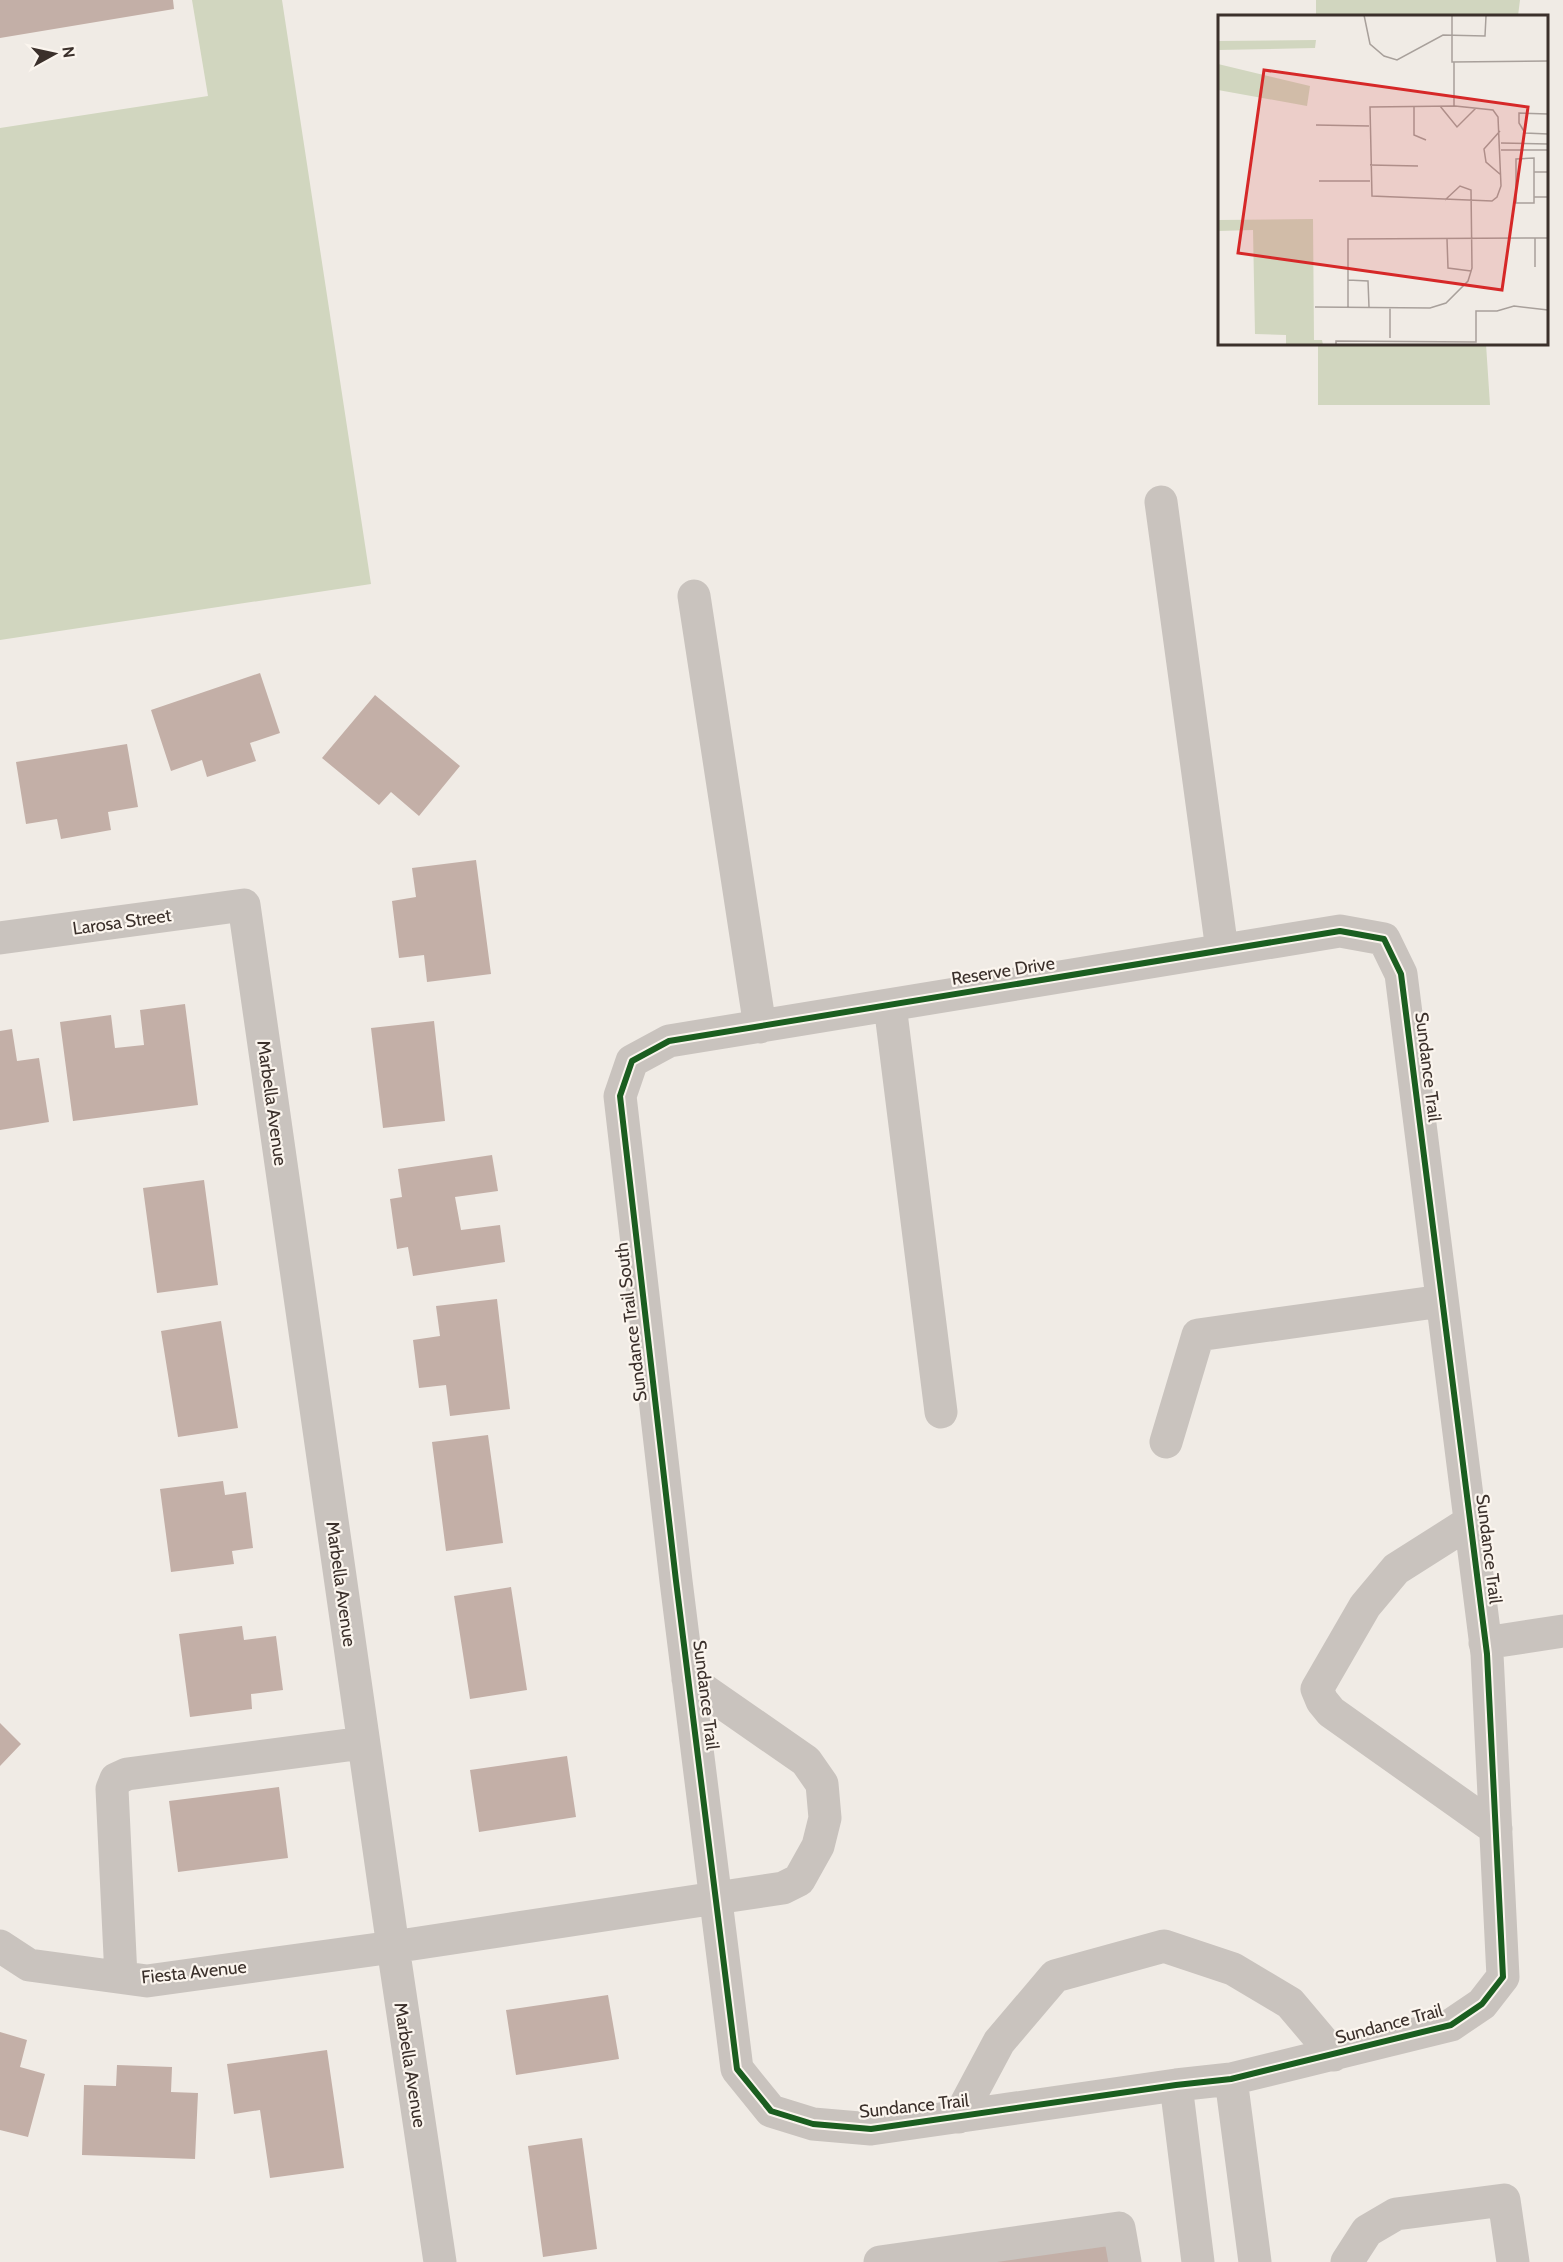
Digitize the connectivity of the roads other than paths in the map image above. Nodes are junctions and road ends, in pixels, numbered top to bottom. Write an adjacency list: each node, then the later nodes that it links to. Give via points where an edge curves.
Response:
1 (1161, 502): 6 (street)
2 (694, 596): 8 (street)
3 (244, 905): 4 (street, Larosa Street); 18 (street, Marbella Avenue)
4 (0, 938)
5 (1384, 939): 6 (street, Reserve Drive, via 1340,931); 10 (street, Sundance Trail, via 1401,974)
6 (1222, 950): 7 (street, Reserve Drive)
7 (890, 1005): 8 (street, Reserve Drive); 11 (street)
8 (760, 1027): 9 (street, Reserve Drive, via 669,1041)
9 (632, 1061): 14 (street, Sundance Trail South, via 620,1096)
10 (1442, 1301): 12 (street, via 1198,1335); 13 (street, Sundance Trail)
11 (941, 1412)
12 (1166, 1442)
13 (1470, 1522): 16 (street, Sundance Trail); 19 (street, via 1396,1569 1365,1606 1317,1689 1331,1712)
14 (676, 1581): 17 (street, Sundance Trail)
15 (1563, 1631): 16 (street)
16 (1485, 1643): 19 (street, Sundance Trail)
17 (688, 1679): 20 (street, Sundance Trail); 20 (street, via 806,1761 822,1784 825,1818 818,1846 799,1880 783,1888)
18 (363, 1743): 22 (street, Marbella Avenue); 23 (street, via 127,1774 116,1779 112,1789)
19 (1496, 1829): 24 (street, Sundance Trail, via 1503,1977 1482,2004 1451,2025)
20 (716, 1898): 22 (street); 27 (street, Sundance Trail, via 737,2069 771,2111 813,2124 871,2129)
21 (0, 1946): 23 (street, Fiesta Avenue, via 29,1965)
22 (393, 1947): 23 (street, Fiesta Avenue, via 147,1981); 28 (street, Marbella Avenue)
23 (121, 1977)
24 (1334, 2055): 25 (street, Sundance Trail); 27 (street, via 1290,2003 1233,1968 1164,1946 1055,1976 999,2042)
25 (1231, 2079): 26 (street, Sundance Trail); 32 (street)
26 (1176, 2085): 27 (street, Sundance Trail); 31 (street)
27 (959, 2117)
28 (440, 2262)
29 (880, 2262): 30 (street, via 1119,2228)
30 (1125, 2262)
31 (1198, 2262)
32 (1255, 2262)
33 (1347, 2262): 34 (street, via 1367,2230 1396,2214 1504,2200)
34 (1513, 2262)

